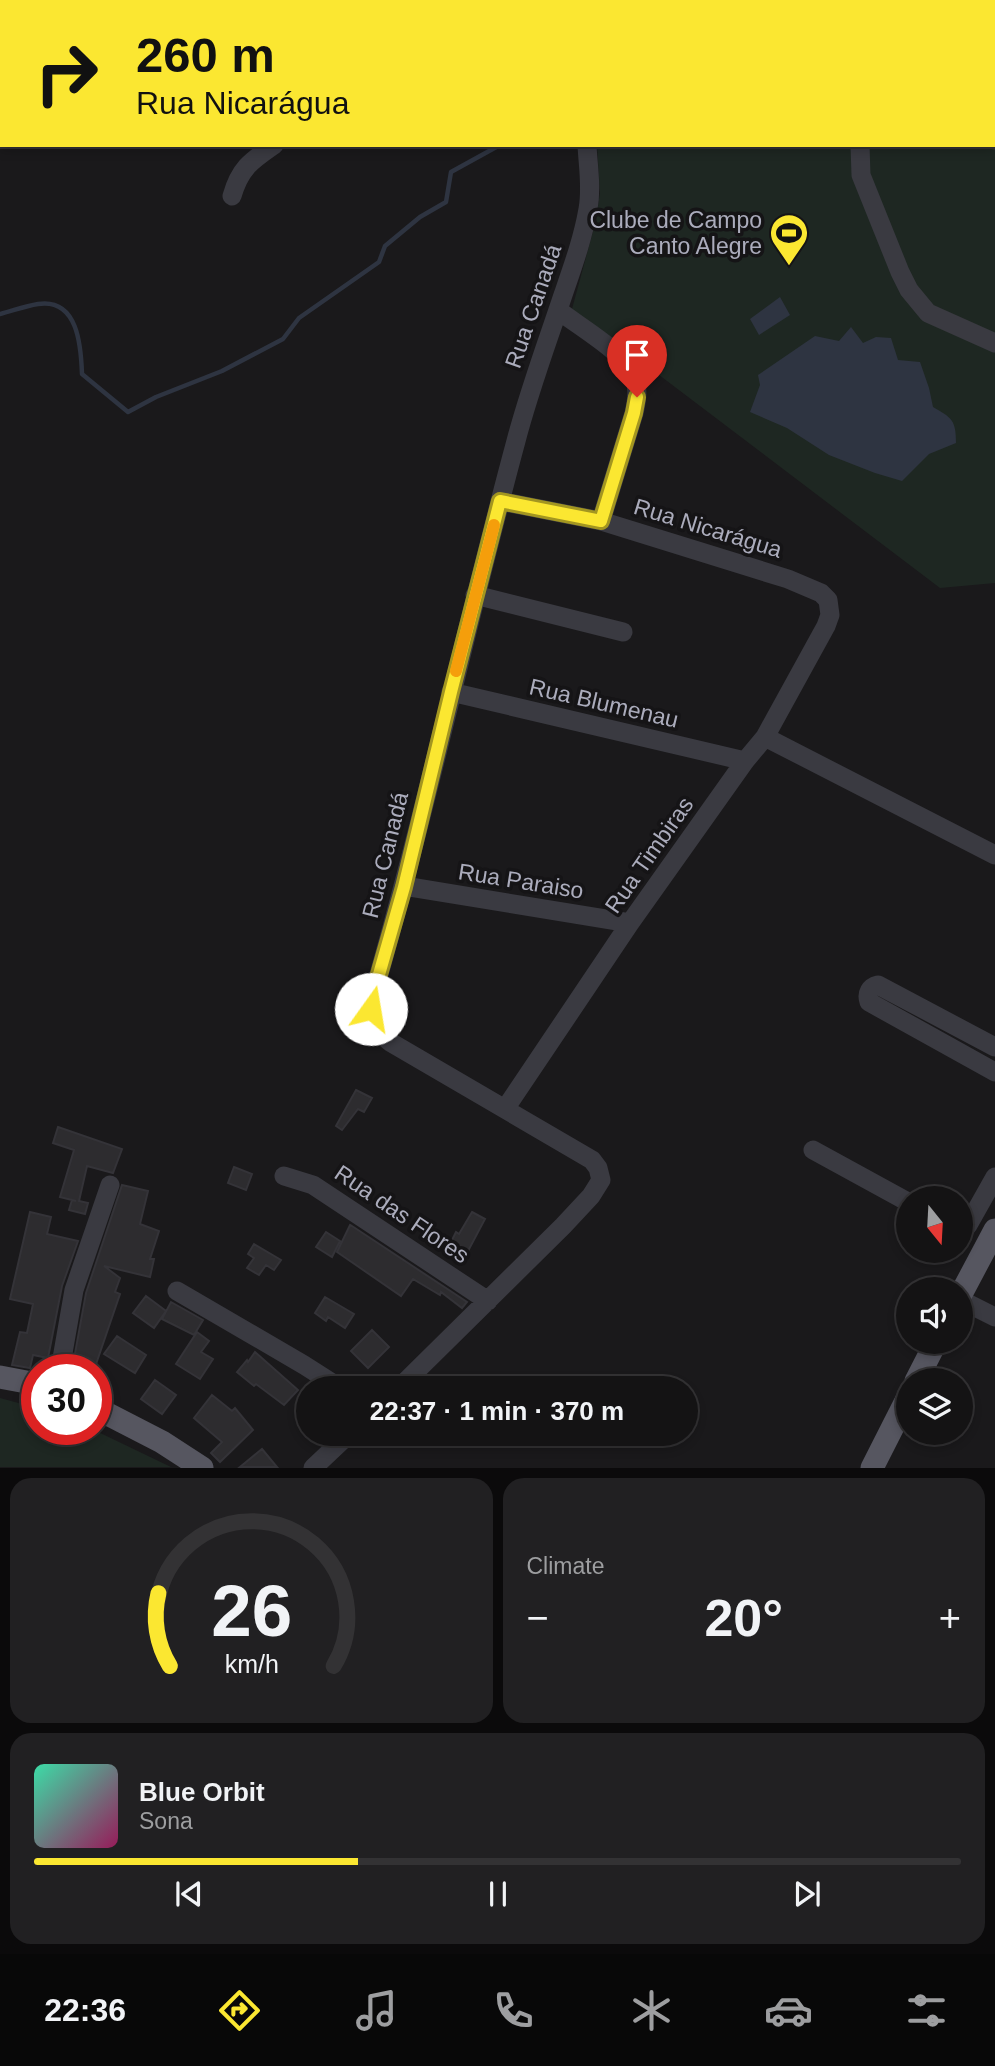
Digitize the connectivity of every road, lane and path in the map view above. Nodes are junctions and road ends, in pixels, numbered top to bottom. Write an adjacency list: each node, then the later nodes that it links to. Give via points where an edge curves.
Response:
1 (271, 147): 4 (street, via 244,167)
2 (587, 147): 5 (street, Rua Canadá, via 589,206)
3 (860, 147): 6 (street, via 862,175 909,290 928,313)
4 (232, 196)
5 (558, 310): 7 (street, Rua Canadá); 8 (street, via 622,358 636,384 634,413)
6 (995, 342)
7 (500, 501): 8 (street, Rua Nicarágua); 9 (street, Rua Canadá)
8 (601, 521): 10 (street, Rua Nicarágua, via 821,593 828,600)
9 (475, 595): 11 (street); 12 (street, Rua Canadá)
10 (826, 626): 13 (street, Rua Timbiras)
11 (623, 632)
12 (451, 692): 14 (street, Rua Blumenau); 16 (street, Rua Canadá)
13 (765, 737): 14 (street, Rua Timbiras); 15 (street)
14 (745, 761): 17 (street, Rua Timbiras)
15 (995, 855)
16 (404, 887): 17 (street, Rua Paraiso); 20 (street, Rua Canadá, via 372,999 371,1020 390,1042)
17 (630, 923): 20 (street, Rua Timbiras)
18 (995, 1047): 19 (street, via 878,985 869,991 869,1002)
19 (995, 1072)
20 (505, 1109): 30 (street, Rua Canadá, via 592,1160 601,1180 586,1202)
21 (813, 1150): 25 (street)
22 (284, 1176): 30 (street, Rua das Flores, via 313,1185)
23 (995, 1177): 26 (street)
24 (110, 1185): 33 (street, via 74,1290)
25 (896, 1195)
26 (973, 1216)
27 (995, 1230): 28 (main road)
28 (970, 1277)
29 (177, 1292): 34 (street)
30 (488, 1301): 35 (street, Rua Canadá)
31 (973, 1306): 32 (street)
32 (995, 1317)
33 (63, 1354)
34 (321, 1376)
35 (411, 1376)
36 (0, 1377): 37 (main road)
37 (21, 1381)
38 (112, 1416): 41 (main road)
39 (896, 1421): 43 (main road)
40 (336, 1446): 42 (street)
41 (202, 1468)
42 (313, 1468)
43 (872, 1468)

